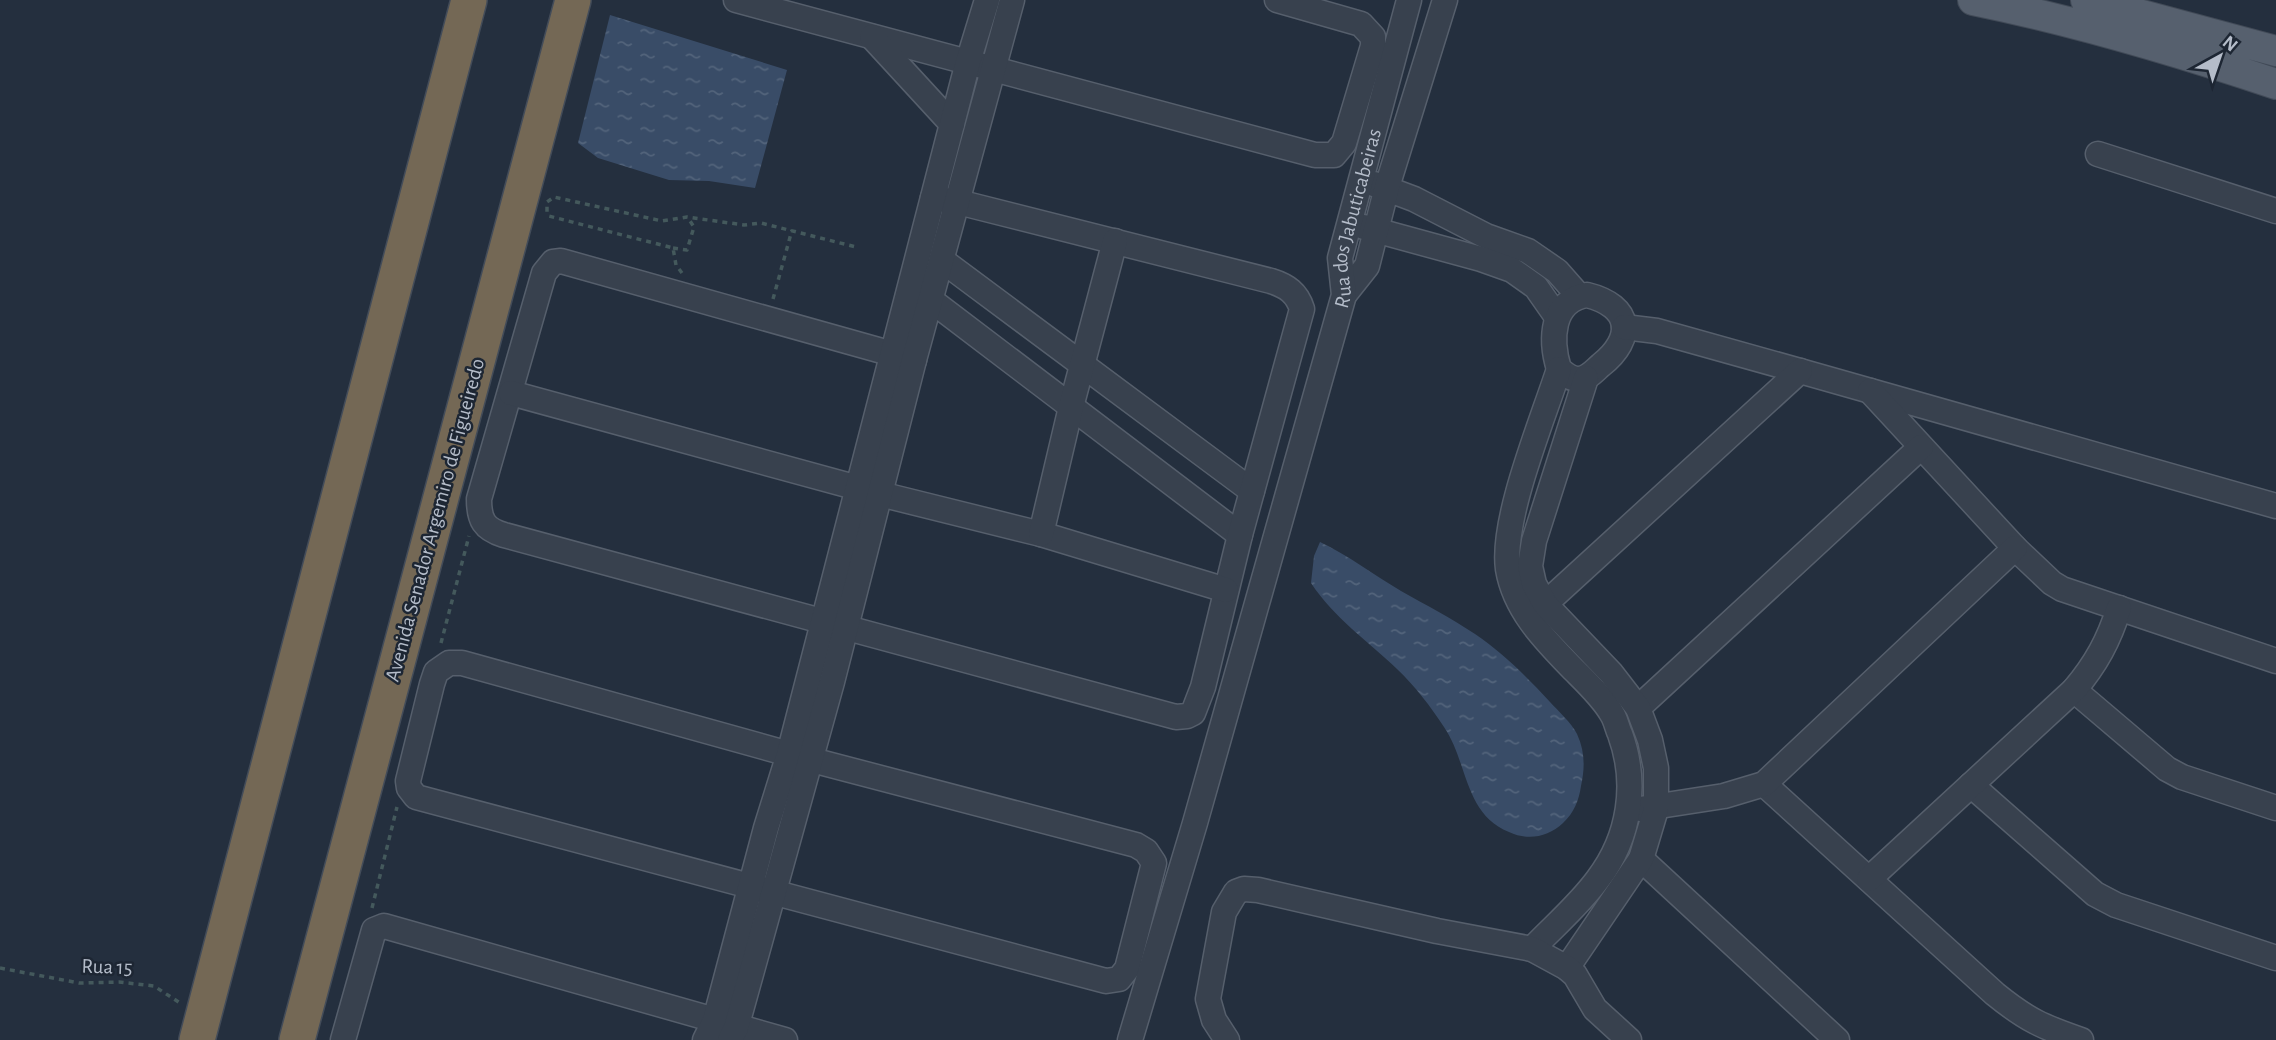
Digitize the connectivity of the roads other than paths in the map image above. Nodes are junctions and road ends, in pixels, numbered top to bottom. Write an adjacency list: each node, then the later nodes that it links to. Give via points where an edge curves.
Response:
1 (469, 0): 66 (highway)
2 (573, 0): 68 (highway, Avenida Senador Argemiro de Figueiredo)
3 (736, 0): 11 (street)
4 (986, 0): 13 (street)
5 (1012, 0): 14 (street)
6 (1277, 0): 14 (street, via 1361,24 1373,37 1344,143 1334,156 1315,155)
7 (1409, 0): 18 (street, Rua dos Jabuticabeiras)
8 (1446, 0): 19 (street, Rua dos Jabuticabeiras)
9 (1973, 0): 15 (main road, via 2036,13)
10 (2086, 0): 12 (main road)
11 (871, 37): 13 (street); 16 (street)
12 (2276, 51)
13 (968, 62): 14 (street); 16 (street)
14 (994, 68): 21 (street)
15 (2276, 84)
16 (952, 124): 20 (street)
17 (2098, 154): 22 (street)
18 (1360, 180): 19 (street); 23 (street, Rua dos Jabuticabeiras)
19 (1387, 187): 24 (street, Rua dos Jabuticabeiras); 28 (street, via 1486,236 1528,251 1557,271)
20 (933, 198): 21 (street); 32 (street)
21 (958, 202): 25 (street); 26 (street)
22 (2276, 211)
23 (1349, 222): 24 (street); 27 (street, Rua dos Jabuticabeiras, via 1340,258)
24 (1378, 231): 27 (street, Rua dos Jabuticabeiras, via 1367,266); 30 (street, via 1512,270 1536,287)
25 (1115, 240): 33 (street); 42 (street, via 1278,283 1299,299 1302,309)
26 (943, 261): 29 (street); 33 (street)
27 (1344, 295): 71 (street)
28 (1579, 296): 30 (street); 31 (street, via 1611,305)
29 (932, 301): 32 (street); 39 (street)
30 (1557, 317): 34 (street)
31 (1624, 327): 35 (street, via 1657,331); 36 (street, via 1620,348)
32 (903, 357): 38 (street, via 561,261 553,262 544,273); 41 (street)
33 (1082, 365): 39 (street); 42 (street)
34 (1559, 369): 36 (street, via 1571,378); 59 (street, via 1518,496 1508,540 1508,569 1518,600 1535,629 1613,714 1627,755)
35 (1800, 371): 37 (street); 48 (street)
36 (1586, 378): 48 (street, via 1534,541 1530,566)
37 (1869, 391): 40 (street); 43 (street)
38 (511, 393): 41 (street); 50 (street, via 479,499 479,515 491,531)
39 (1071, 407): 44 (street); 45 (street)
40 (1921, 447): 46 (street); 53 (street)
41 (868, 490): 44 (street); 50 (street)
42 (1252, 491): 45 (street)
43 (2276, 506)
44 (1041, 534): 47 (street)
45 (1240, 535): 47 (street)
46 (2015, 548): 49 (street, via 2052,583); 55 (street)
47 (1226, 590): 50 (street, via 1193,713 1176,717)
48 (1545, 604): 53 (street)
49 (2119, 608): 51 (street); 52 (street, via 2109,640)
50 (834, 623): 54 (street)
51 (2276, 661)
52 (2074, 690): 56 (street); 57 (street, via 2167,769)
53 (1637, 708): 58 (street, via 1656,768)
54 (799, 756): 62 (street); 62 (street, via 461,663 442,666 432,684 408,781 416,797); 62 (street, via 1146,850 1154,863 1127,969 1119,979 1106,981)
55 (1764, 784): 58 (street); 61 (street)
56 (1971, 785): 61 (street); 64 (street, via 2095,894)
57 (2276, 808)
58 (1656, 809): 59 (street); 60 (street)
59 (1629, 810): 63 (street, via 1618,847 1598,879)
60 (1641, 859): 65 (street); 74 (street)
61 (1869, 879): 75 (street, via 2022,1016)
62 (761, 889): 67 (street)
63 (1532, 949): 65 (street); 72 (street, via 1244,889 1236,892 1224,912 1208,999)
64 (2276, 958)
65 (1567, 968): 73 (street, via 1595,1009)
66 (199, 1031)
67 (721, 1032): 69 (street, via 384,926 374,930); 70 (street)
68 (297, 1040)
69 (343, 1040)
70 (785, 1040)
71 (1130, 1040)
72 (1227, 1040)
73 (1629, 1040)
74 (1837, 1040)
75 (2081, 1040)

